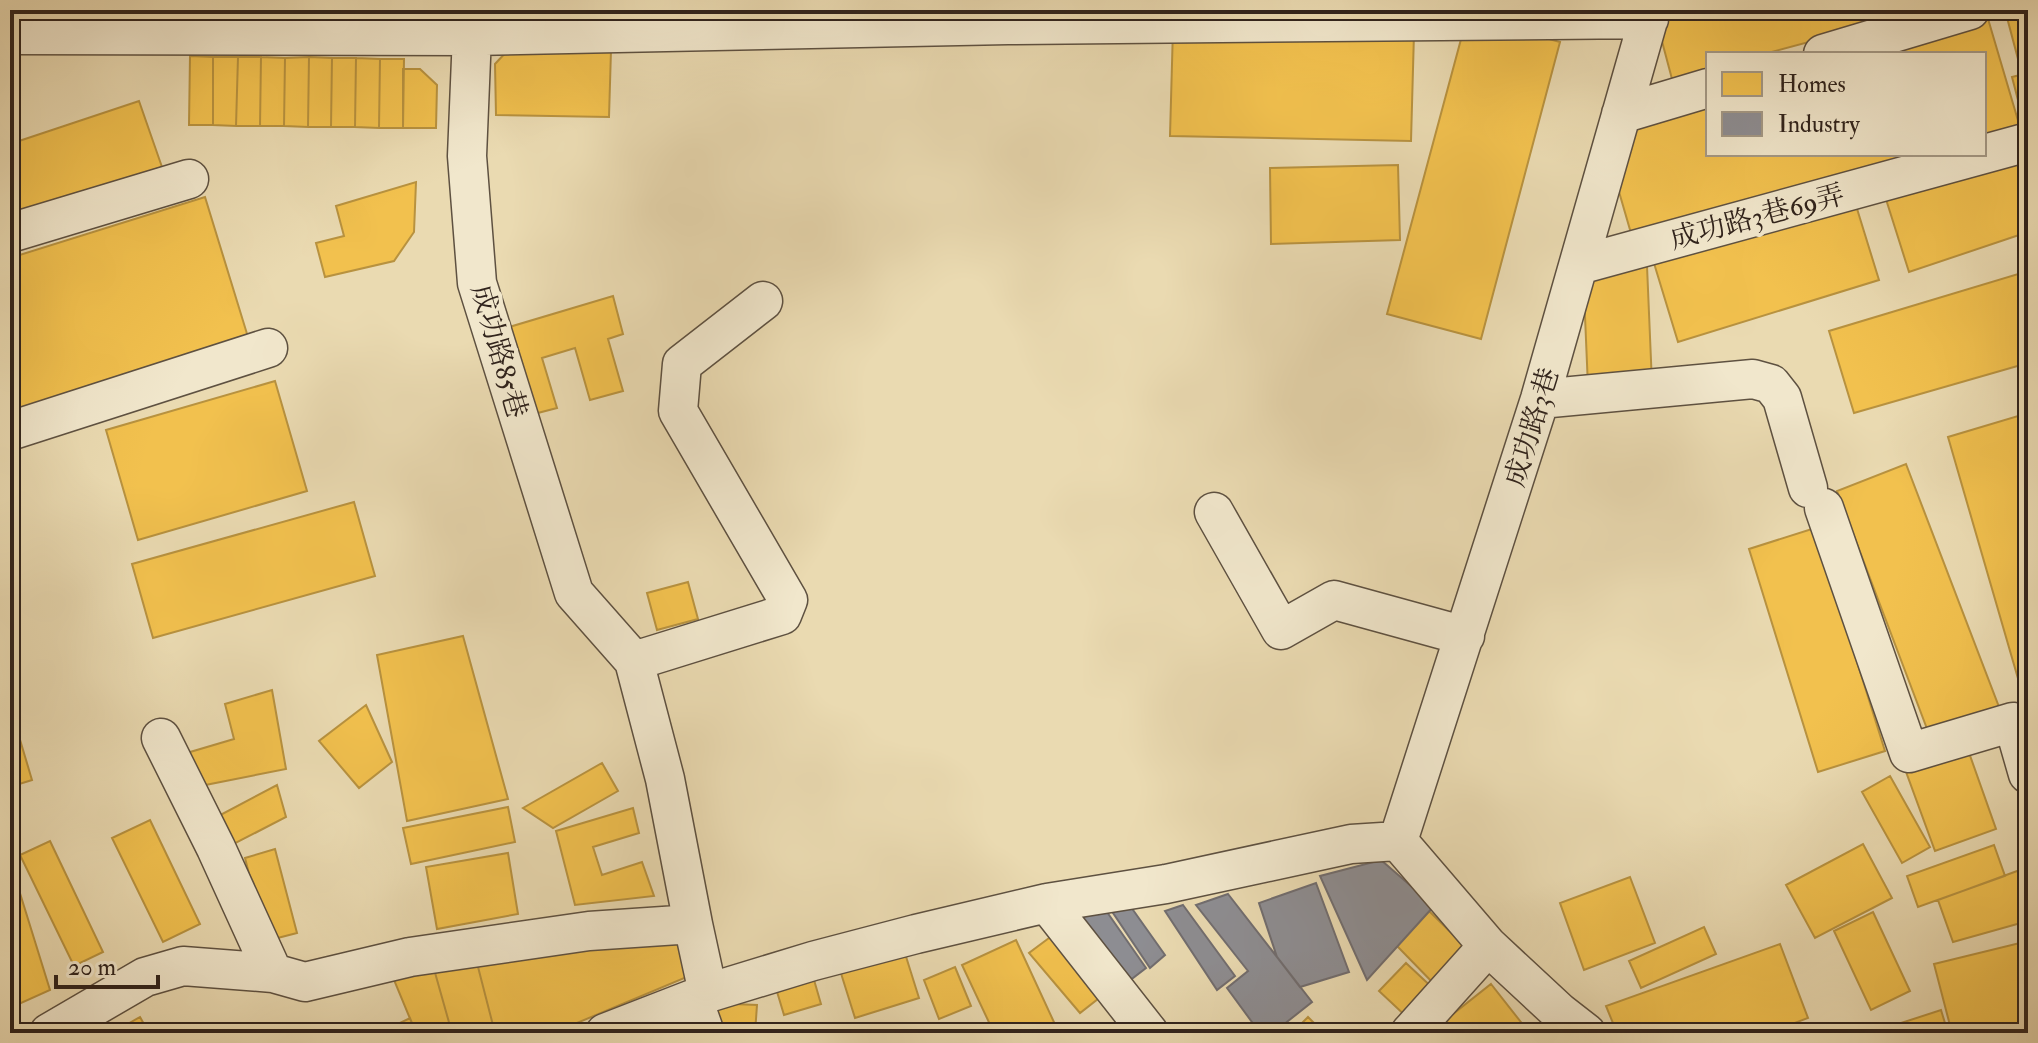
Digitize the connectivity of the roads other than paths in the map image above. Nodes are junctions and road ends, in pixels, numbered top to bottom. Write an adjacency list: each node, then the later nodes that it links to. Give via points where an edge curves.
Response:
1 (1970, 10): 6 (street)
2 (1650, 14): 3 (street); 8 (street, 成功路3巷)
3 (1008, 17): 4 (street)
4 (473, 23): 5 (street); 21 (street, 成功路85巷, via 467,156 477,283 574,593)
5 (10, 35)
6 (1830, 52)
7 (1706, 89): 8 (street)
8 (1621, 114): 14 (street, 成功路3巷)
9 (2028, 142): 10 (street, 成功路3巷69弄)
10 (1986, 154)
11 (1977, 156): 14 (street, 成功路3巷69弄)
12 (189, 179): 13 (street)
13 (10, 233)
14 (1579, 265): 17 (street, 成功路3巷)
15 (763, 301): 21 (street, via 682,364 678,411 788,600 782,615)
16 (268, 348): 18 (street)
17 (1540, 399): 20 (street, 成功路3巷); 23 (street, via 1753,379 1771,384 1782,398 1909,753 2013,722)
18 (10, 431)
19 (1214, 512): 20 (street, via 1281,630 1334,600)
20 (1465, 636): 24 (street, 成功路3巷)
21 (634, 661): 26 (street, via 665,779)
22 (161, 738): 28 (street)
23 (2028, 774)
24 (1398, 841): 25 (street, via 1351,844 1166,884); 27 (street)
25 (1047, 903): 29 (street, via 828,957); 32 (street)
26 (693, 924): 28 (street, via 589,931 410,957 305,982); 29 (street)
27 (1488, 946): 33 (street); 34 (street)
28 (273, 973): 30 (street, via 183,966 145,977)
29 (702, 1008): 31 (street)
30 (49, 1033)
31 (605, 1033)
32 (1149, 1033)
33 (1410, 1033)
34 (1586, 1033)

